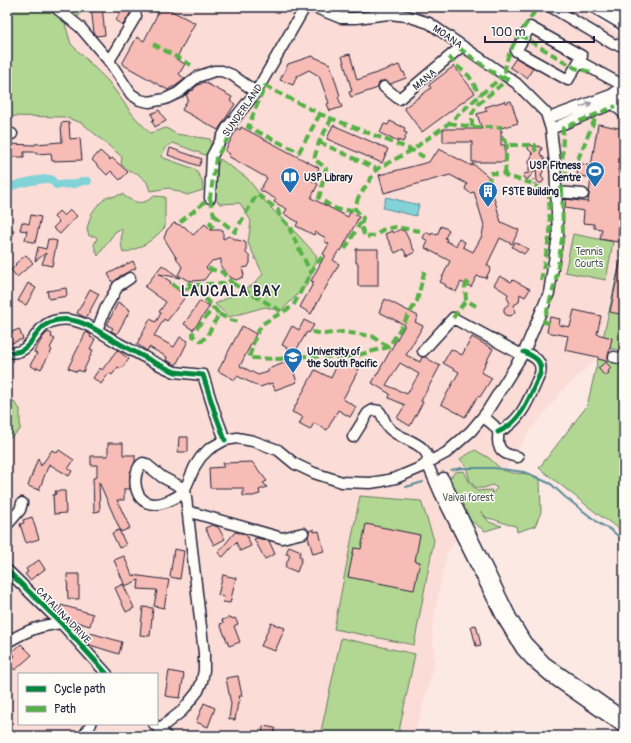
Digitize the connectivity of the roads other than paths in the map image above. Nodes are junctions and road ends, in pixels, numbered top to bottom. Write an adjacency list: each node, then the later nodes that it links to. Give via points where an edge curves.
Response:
1 (55, 7): 10 (street, via 80,27)
2 (305, 7): 14 (street, SUNDERLAND)
3 (314, 7): 9 (street, MOANA, via 335,17 347,19 389,14 407,16 429,23)
4 (551, 7): 8 (street, via 613,44)
5 (595, 7): 7 (main road)
6 (136, 16): 10 (street)
7 (624, 24)
8 (624, 45)
9 (462, 46): 13 (street, MANA, via 399,99); 18 (street, MOANA, via 516,84)
10 (109, 61): 14 (street, via 131,94 149,102 165,100 178,94 197,77 214,71 232,75)
11 (580, 62): 11 (street, via 568,80 516,51 530,27 582,56); 12 (street)
12 (624, 86): 16 (street)
13 (384, 87)
14 (256, 92): 22 (street, SUNDERLAND, via 227,128 212,156)
15 (624, 96): 16 (street)
16 (613, 99): 17 (street); 18 (street, one-way to 16); 19 (street)
17 (624, 114)
18 (549, 118): 19 (street)
19 (551, 129): 20 (street)
20 (556, 192): 21 (street); 27 (street, via 558,236 551,284 541,315)
21 (583, 194)
22 (210, 198)
23 (130, 278): 24 (street, via 118,286)
24 (97, 330): 26 (street, via 72,320 59,319 47,323 19,353); 31 (street, via 175,372 203,375)
25 (423, 351): 27 (street, via 453,318)
26 (7, 352)
27 (523, 354): 28 (street); 29 (street, via 533,356 542,368 519,417)
28 (483, 416): 29 (street); 33 (street, via 471,431 446,453)
29 (498, 432): 32 (street, via 498,445 503,452)
30 (353, 437): 33 (street, via 368,413 379,410 390,429 423,448 428,457)
31 (225, 440): 33 (street, via 237,438 253,441 278,450 295,464 314,473 342,482 383,481); 35 (street, via 201,457)
32 (518, 457)
33 (427, 463): 46 (street, via 503,619 522,650 552,678)
34 (443, 478): 44 (street, via 511,617 526,642 544,662)
35 (185, 489): 35 (street, via 178,498 148,504 137,491 136,473 139,465 146,464 162,477); 37 (street)
36 (22, 503): 38 (street, via 20,510)
37 (187, 511): 39 (street, via 282,538); 47 (street, via 204,670 198,691 182,711)
38 (7, 525)
39 (303, 533)
40 (7, 570): 41 (street, CATALINA DRIVE)
41 (61, 623): 42 (street, via 27,630); 43 (street, CATALINA DRIVE)
42 (11, 640)
43 (106, 673)
44 (624, 717)
45 (90, 725): 48 (street)
46 (624, 728)
47 (160, 730)
48 (84, 736)

